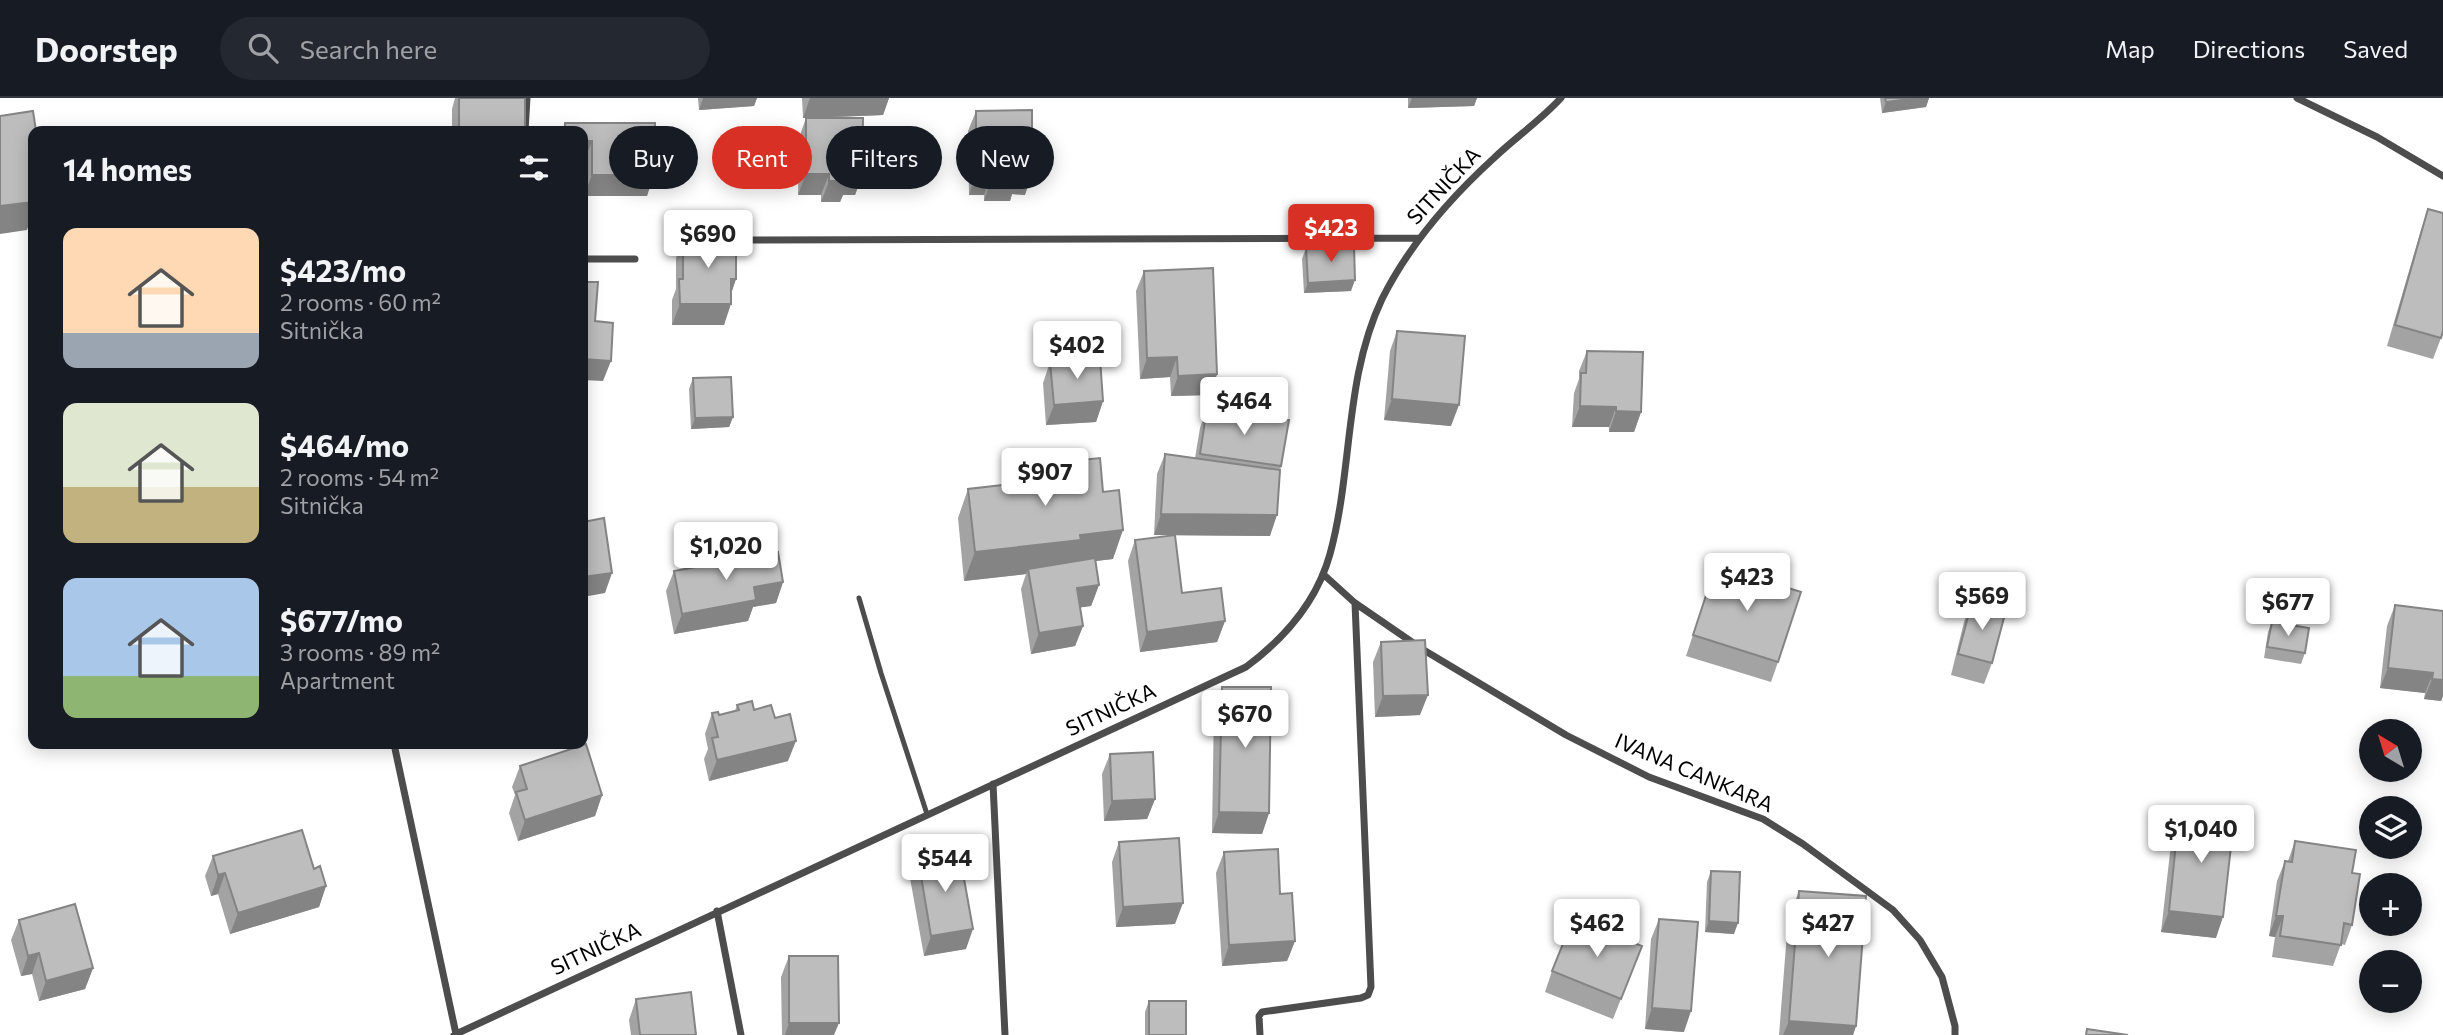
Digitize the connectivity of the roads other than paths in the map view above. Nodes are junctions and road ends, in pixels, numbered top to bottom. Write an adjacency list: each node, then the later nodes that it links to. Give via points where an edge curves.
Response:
1 (527, 98): 4 (street)
2 (1561, 98): 6 (street, SITNIČKA, via 1494,157)
3 (2297, 98): 5 (street)
4 (525, 126)
5 (2443, 176)
6 (1419, 238): 7 (street); 10 (street, SITNIČKA, via 1369,328 1359,364 1337,523)
7 (713, 240)
8 (588, 259): 9 (street)
9 (635, 259)
10 (1323, 574): 12 (street, IVANA CANKARA); 14 (street, SITNIČKA, via 1300,616 1247,667)
11 (859, 598): 15 (lane)
12 (1355, 603): 20 (street, via 1371,987 1361,998 1262,1012); 21 (street, IVANA CANKARA, via 1566,735 1649,777 1763,819 1803,844 1893,910 1920,940 1942,977)
13 (395, 749): 17 (street)
14 (993, 784): 15 (street, SITNIČKA); 19 (street)
15 (927, 814): 16 (street, SITNIČKA)
16 (717, 911): 17 (street, SITNIČKA); 18 (street)
17 (455, 1035)
18 (741, 1035)
19 (1005, 1035)
20 (1260, 1035)
21 (1955, 1035)

